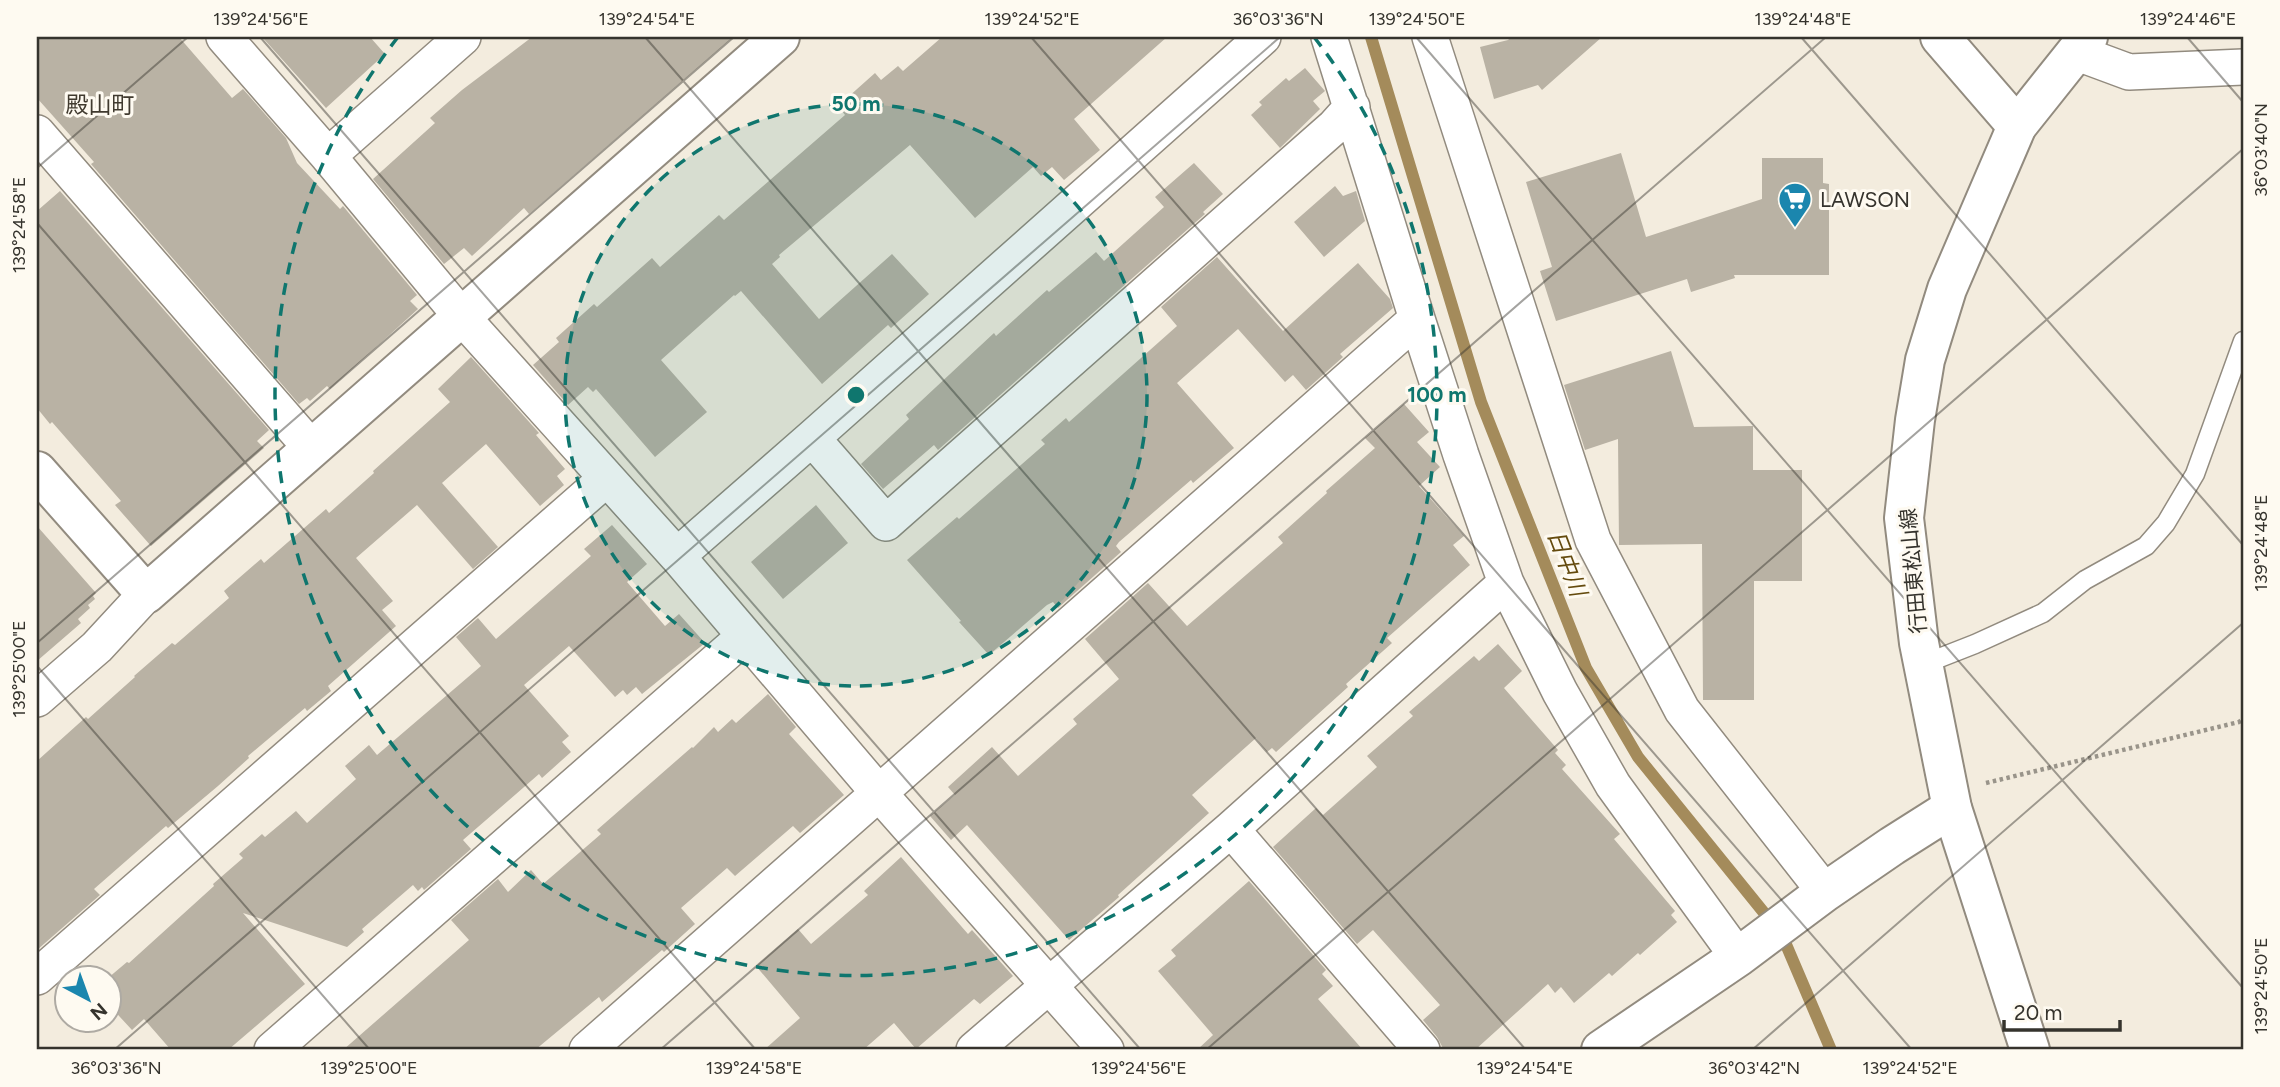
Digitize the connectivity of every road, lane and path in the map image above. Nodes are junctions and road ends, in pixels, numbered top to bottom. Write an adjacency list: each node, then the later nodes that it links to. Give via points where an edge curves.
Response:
1 (224, 37): 13 (street)
2 (463, 37): 13 (street)
3 (780, 37): 14 (street)
4 (1263, 37): 17 (street)
5 (1329, 37): 10 (street)
6 (1430, 37): 31 (street, via 1593,540 1682,710)
7 (1940, 37): 11 (street)
8 (2081, 44): 9 (street, via 2129,72); 11 (street, 行田東松山線)
9 (2243, 67)
10 (1352, 107): 15 (street); 17 (street, via 887,523)
11 (2017, 126): 25 (street, 行田東松山線, via 1947,289 1925,360 1914,420 1905,518)
12 (37, 133): 18 (street)
13 (328, 156): 14 (street)
14 (461, 316): 18 (street); 20 (street)
15 (1417, 319): 22 (street); 28 (street)
16 (2243, 341): 25 (lane, via 2194,474 2166,523 2146,546 2085,580 2043,613)
17 (812, 438): 21 (street)
18 (312, 449): 23 (street)
19 (37, 471): 23 (street)
20 (606, 479): 21 (street); 33 (street)
21 (677, 556): 24 (street)
22 (1506, 583): 30 (street); 32 (street, via 1613,785)
23 (146, 594): 26 (street, via 97,647)
24 (744, 637): 28 (street); 35 (street)
25 (1924, 664): 29 (street, 行田東松山線)
26 (37, 699)
27 (2243, 719): 29 (path)
28 (878, 792): 34 (street); 36 (street)
29 (1951, 800): 31 (street); 41 (street, 行田東松山線)
30 (1231, 829): 34 (street); 39 (street)
31 (1825, 892): 32 (street)
32 (1738, 957): 40 (street)
33 (37, 976)
34 (1048, 985): 37 (street); 38 (street)
35 (272, 1050)
36 (587, 1050)
37 (974, 1050)
38 (1106, 1050)
39 (1422, 1050)
40 (1601, 1050)
41 (2030, 1050)

